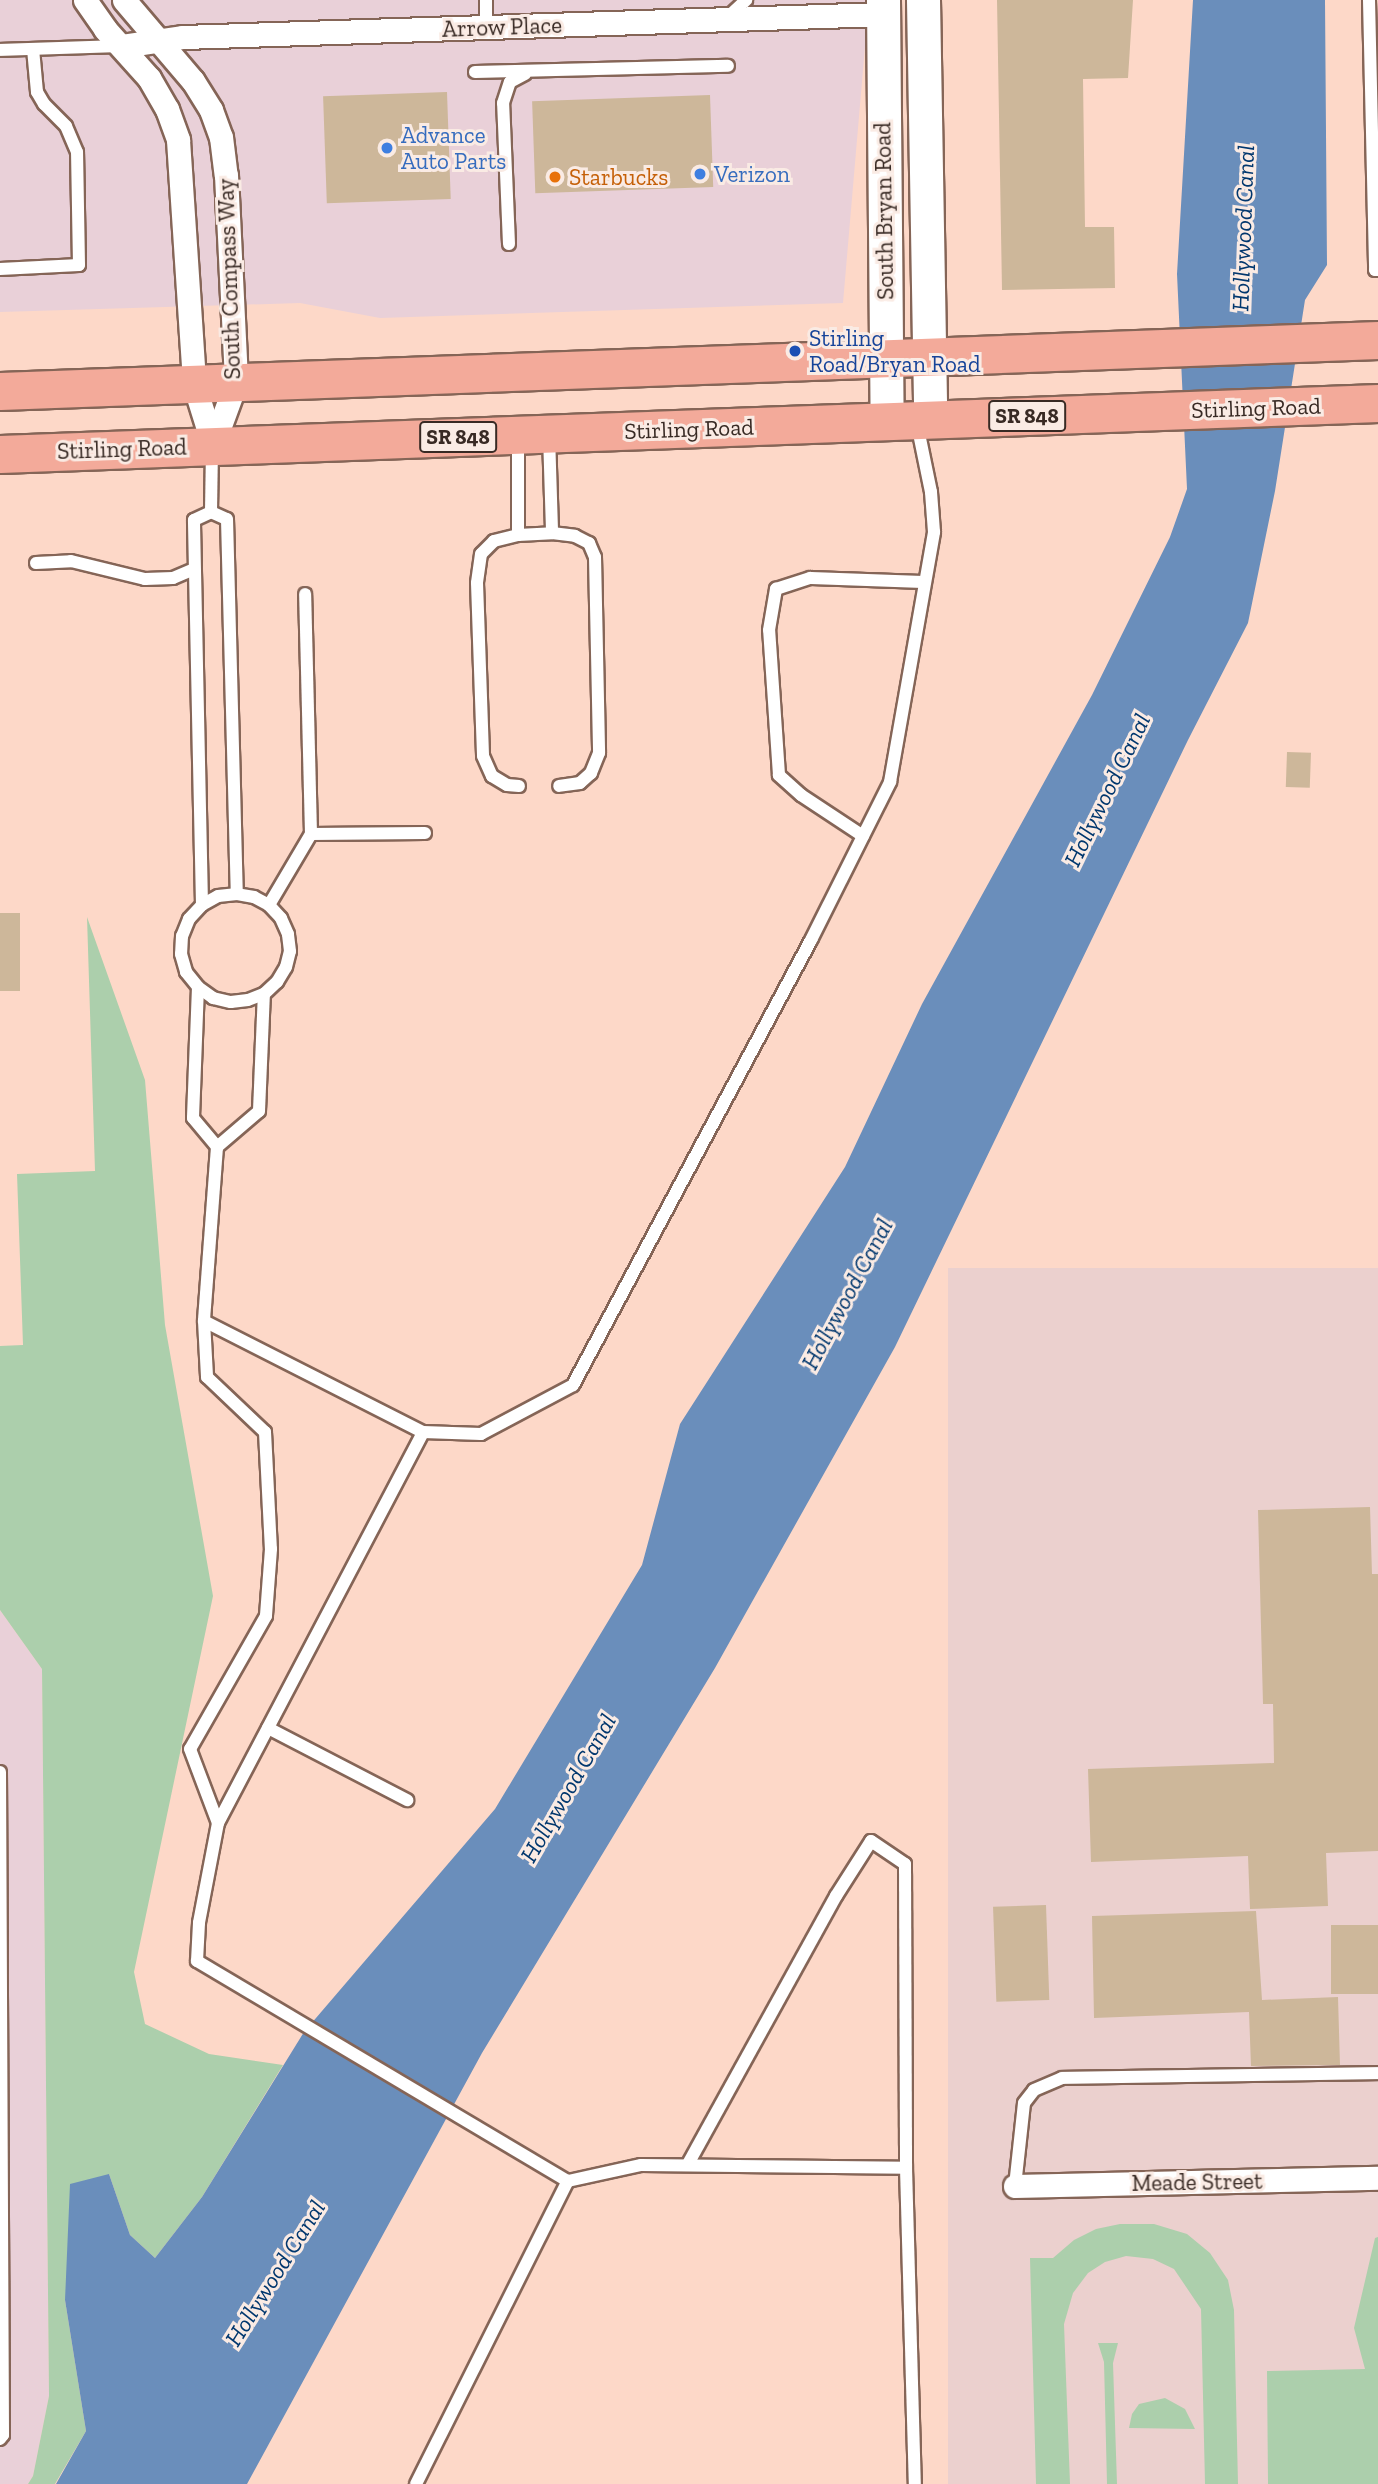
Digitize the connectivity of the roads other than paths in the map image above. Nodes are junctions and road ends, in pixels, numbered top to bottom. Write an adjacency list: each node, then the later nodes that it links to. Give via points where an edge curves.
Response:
1 (85, 0): 11 (street, South Compass Way)
2 (124, 0): 10 (street, South Compass Way)
3 (486, 0): 9 (lane)
4 (746, 0): 8 (lane)
5 (923, 0): 21 (street, South Bryan Road)
6 (1369, 0): 19 (lane)
7 (883, 7): 8 (street, Arrow Place); 22 (street, South Bryan Road)
8 (726, 19): 9 (street, Arrow Place)
9 (486, 27): 10 (street, Arrow Place)
10 (158, 41): 11 (street, Arrow Place); 23 (street, South Compass Way, via 211,110 220,137 226,175)
11 (122, 46): 12 (lane); 24 (street, South Compass Way, via 149,78 178,140)
12 (33, 49): 13 (lane); 18 (lane, via 37,92 72,136 76,152 79,265)
13 (0, 50)
14 (728, 66): 16 (lane)
15 (475, 72): 16 (lane)
16 (528, 72): 17 (lane, via 510,82 503,103)
17 (509, 244)
18 (0, 269)
19 (1378, 270)
20 (1378, 340): 21 (main road)
21 (929, 355): 22 (main road); 27 (street, South Bryan Road)
22 (886, 357): 23 (main road); 27 (street, South Bryan Road)
23 (236, 382): 24 (main road); 29 (street, South Compass Way)
24 (194, 384): 25 (main road); 29 (street, South Compass Way)
25 (0, 391)
26 (1378, 403): 27 (main road, Stirling Road / SR 848)
27 (911, 421): 28 (main road, Stirling Road / SR 848); 36 (lane, via 931,492 934,532)
28 (533, 435): 29 (main road, Stirling Road / SR 848); 32 (lane); 33 (lane)
29 (213, 445): 30 (main road, Stirling Road / SR 848); 31 (lane)
30 (0, 454)
31 (211, 512): 35 (lane, via 194,520); 43 (lane, via 227,519)
32 (552, 533): 33 (lane); 39 (lane, via 589,543 595,557 599,753 580,783)
33 (518, 535): 38 (lane, via 494,541 481,554 477,583 484,756 492,776)
34 (36, 563): 35 (lane, via 71,561 145,579 173,578)
35 (194, 569): 44 (lane)
36 (924, 582): 42 (lane, via 890,782); 42 (lane, via 810,578 776,589 769,630 779,775)
37 (305, 594): 41 (lane)
38 (519, 786)
39 (559, 786)
40 (425, 833): 41 (lane)
41 (311, 834): 45 (lane)
42 (863, 836): 50 (lane, via 573,1385 481,1434)
43 (237, 894): 44 (lane, via 218,896); 45 (lane)
44 (202, 905): 46 (lane, via 189,919 181,954 186,972)
45 (269, 905): 47 (lane, via 281,918 290,951 282,975)
46 (198, 987): 47 (lane, via 213,998 231,1002); 48 (lane, via 192,1118)
47 (264, 994): 48 (lane, via 259,1111)
48 (217, 1147): 49 (lane)
49 (204, 1321): 50 (lane); 54 (lane, via 207,1377 265,1432 271,1549 266,1616 190,1749)
50 (422, 1432): 51 (lane)
51 (268, 1728): 53 (lane); 54 (lane)
52 (0, 1772): 61 (lane)
53 (408, 1800)
54 (218, 1823): 59 (lane, via 199,1923 197,1961)
55 (1378, 2073): 60 (lane, via 1062,2078 1034,2090 1024,2103)
56 (688, 2164): 57 (lane); 57 (lane, via 871,1841 905,1864); 59 (lane, via 641,2165)
57 (906, 2168): 63 (lane)
58 (1378, 2178): 60 (street, Meade Street)
59 (568, 2181): 62 (lane)
60 (1015, 2186)
61 (0, 2440)
62 (416, 2484)
63 (915, 2484)

